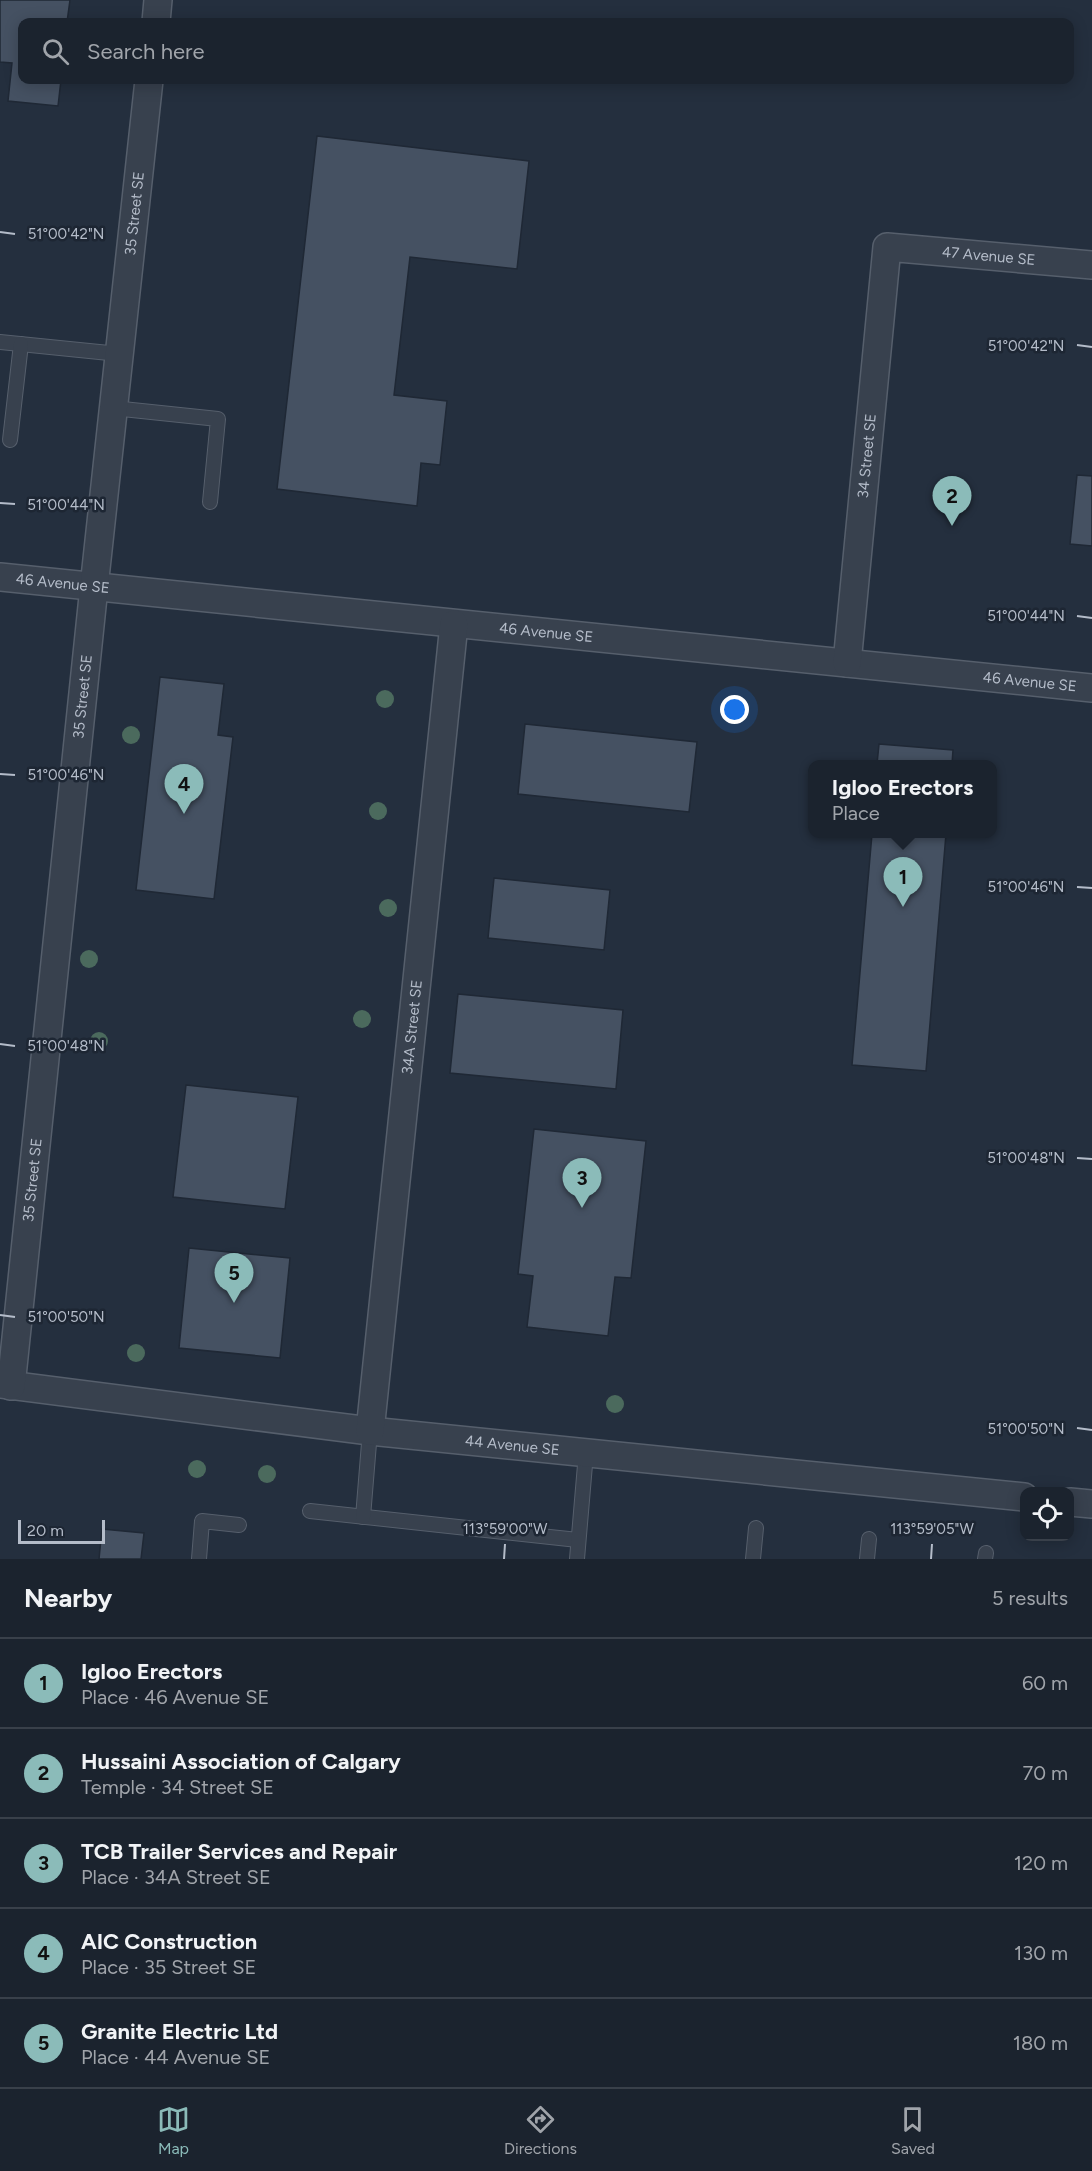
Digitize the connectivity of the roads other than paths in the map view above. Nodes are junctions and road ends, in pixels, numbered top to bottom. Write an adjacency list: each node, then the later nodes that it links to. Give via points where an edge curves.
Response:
1 (158, 0): 2 (street)
2 (156, 18)
3 (150, 84): 8 (street, 35 Street SE)
4 (887, 247): 5 (street, 47 Avenue SE); 15 (street, 34 Street SE)
5 (1092, 265)
6 (0, 342): 7 (lane)
7 (21, 344): 8 (lane); 10 (lane)
8 (119, 354): 9 (street, 35 Street SE)
9 (113, 408): 11 (lane, via 218,419); 13 (street, 35 Street SE)
10 (10, 440)
11 (210, 502)
12 (0, 577): 13 (street, 46 Avenue SE)
13 (94, 587): 14 (street, 46 Avenue SE); 17 (street, 35 Street SE)
14 (454, 624): 15 (street, 46 Avenue SE); 18 (street, 34A Street SE)
15 (847, 663): 16 (street, 46 Avenue SE)
16 (1092, 688)
17 (5, 1385): 18 (street, 44 Avenue SE)
18 (370, 1431): 19 (street, 44 Avenue SE); 24 (lane)
19 (586, 1453): 20 (street, 44 Avenue SE); 28 (lane)
20 (1020, 1497)
21 (1074, 1502): 22 (street)
22 (1092, 1504)
23 (310, 1510): 24 (lane)
24 (363, 1517): 28 (lane)
25 (239, 1525): 29 (lane, via 202,1521)
26 (756, 1528): 31 (lane)
27 (869, 1539): 32 (lane)
28 (578, 1540): 30 (lane)
29 (199, 1559)
30 (577, 1559)
31 (753, 1559)
32 (867, 1559)

